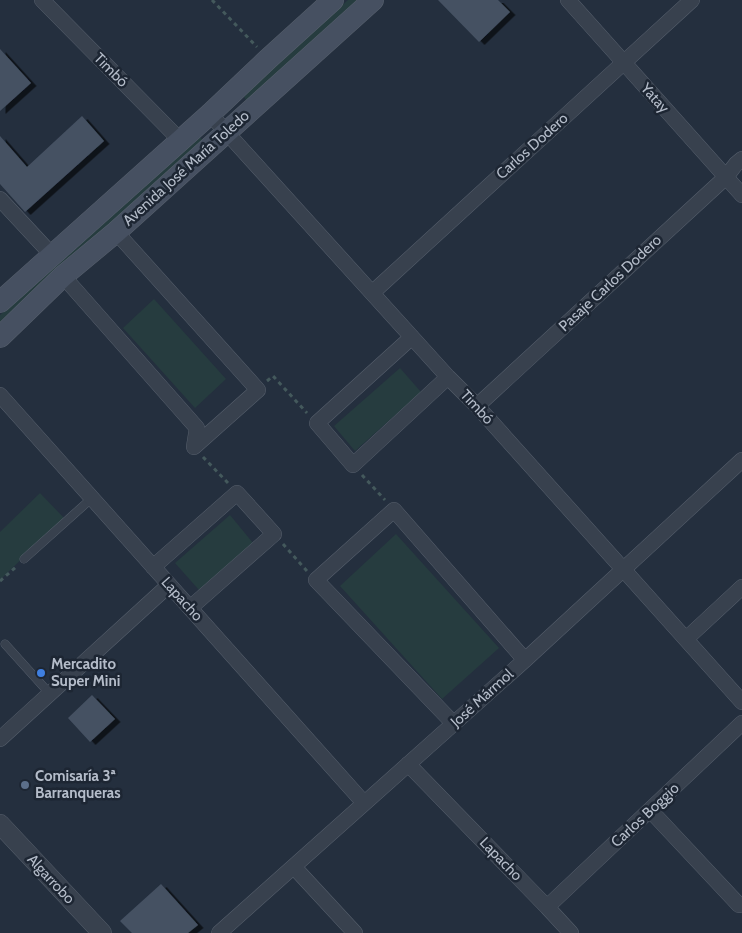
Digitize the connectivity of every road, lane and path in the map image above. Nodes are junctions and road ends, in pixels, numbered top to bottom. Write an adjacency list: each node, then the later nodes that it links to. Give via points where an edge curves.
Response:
1 (42, 0): 11 (street, Timbó)
2 (212, 0): 7 (path)
3 (333, 0): 7 (main road, Avenida José María Toledo)
4 (373, 0): 10 (main road, Avenida José María Toledo)
5 (568, 0): 8 (street, Yatay)
6 (692, 0): 8 (street, Carlos Dodero)
7 (268, 59): 9 (main road, Avenida José María Toledo)
8 (624, 62): 13 (street, Yatay); 19 (street, Carlos Dodero)
9 (210, 114): 10 (street, Timbó); 11 (main road, Avenida José María Toledo)
10 (226, 132): 16 (main road, Avenida José María Toledo); 19 (street, Timbó)
11 (180, 140): 17 (main road, Avenida José María Toledo)
12 (742, 159): 13 (street, Pasaje Carlos Dodero)
13 (726, 177): 14 (street, Yatay); 26 (street, Pasaje Carlos Dodero)
14 (742, 195)
15 (0, 199): 17 (street)
16 (116, 232): 18 (main road, Avenida José María Toledo); 24 (street)
17 (52, 254): 20 (main road, Avenida José María Toledo)
18 (63, 276): 21 (main road, Avenida José María Toledo); 28 (street, via 197,428)
19 (372, 293): 22 (street, Timbó)
20 (0, 302)
21 (0, 337)
22 (412, 337): 23 (street, Timbó); 27 (street)
23 (448, 377): 26 (street, Timbó); 30 (street)
24 (258, 390): 27 (path, via 273,376); 28 (street)
25 (0, 396): 32 (street, Lapacho)
26 (476, 406): 37 (street, Timbó)
27 (317, 423): 30 (street)
28 (194, 447): 31 (path)
29 (742, 460): 37 (street, José Mármol)
30 (353, 464): 33 (path)
31 (237, 493): 34 (street); 36 (street)
32 (92, 498): 35 (lane); 36 (street, Lapacho)
33 (394, 510): 38 (street); 45 (street)
34 (274, 534): 38 (path); 42 (street)
35 (24, 559): 39 (path)
36 (153, 567): 40 (street, Lapacho)
37 (622, 569): 43 (street, Timbó); 45 (street, José Mármol)
38 (316, 580): 49 (street)
39 (0, 581)
40 (169, 585): 42 (street, Lapacho); 46 (street)
41 (742, 587): 43 (street)
42 (190, 608): 52 (street, Lapacho)
43 (686, 639): 47 (street, Timbó)
44 (5, 644): 46 (lane)
45 (525, 660): 49 (street, José Mármol)
46 (50, 694): 50 (street)
47 (742, 702)
48 (742, 723): 53 (street, Carlos Boggio)
49 (454, 724): 51 (street, José Mármol)
50 (0, 739)
51 (408, 764): 52 (street, José Mármol); 57 (street, Lapacho)
52 (364, 803): 55 (street, José Mármol)
53 (650, 810): 56 (street); 57 (street, Carlos Boggio)
54 (0, 824): 58 (street, Algarrobo)
55 (294, 867): 59 (street, José Mármol); 60 (street)
56 (739, 905)
57 (547, 907): 61 (street, Lapacho)
58 (102, 933)
59 (219, 933)
60 (355, 933)
61 (571, 933)

